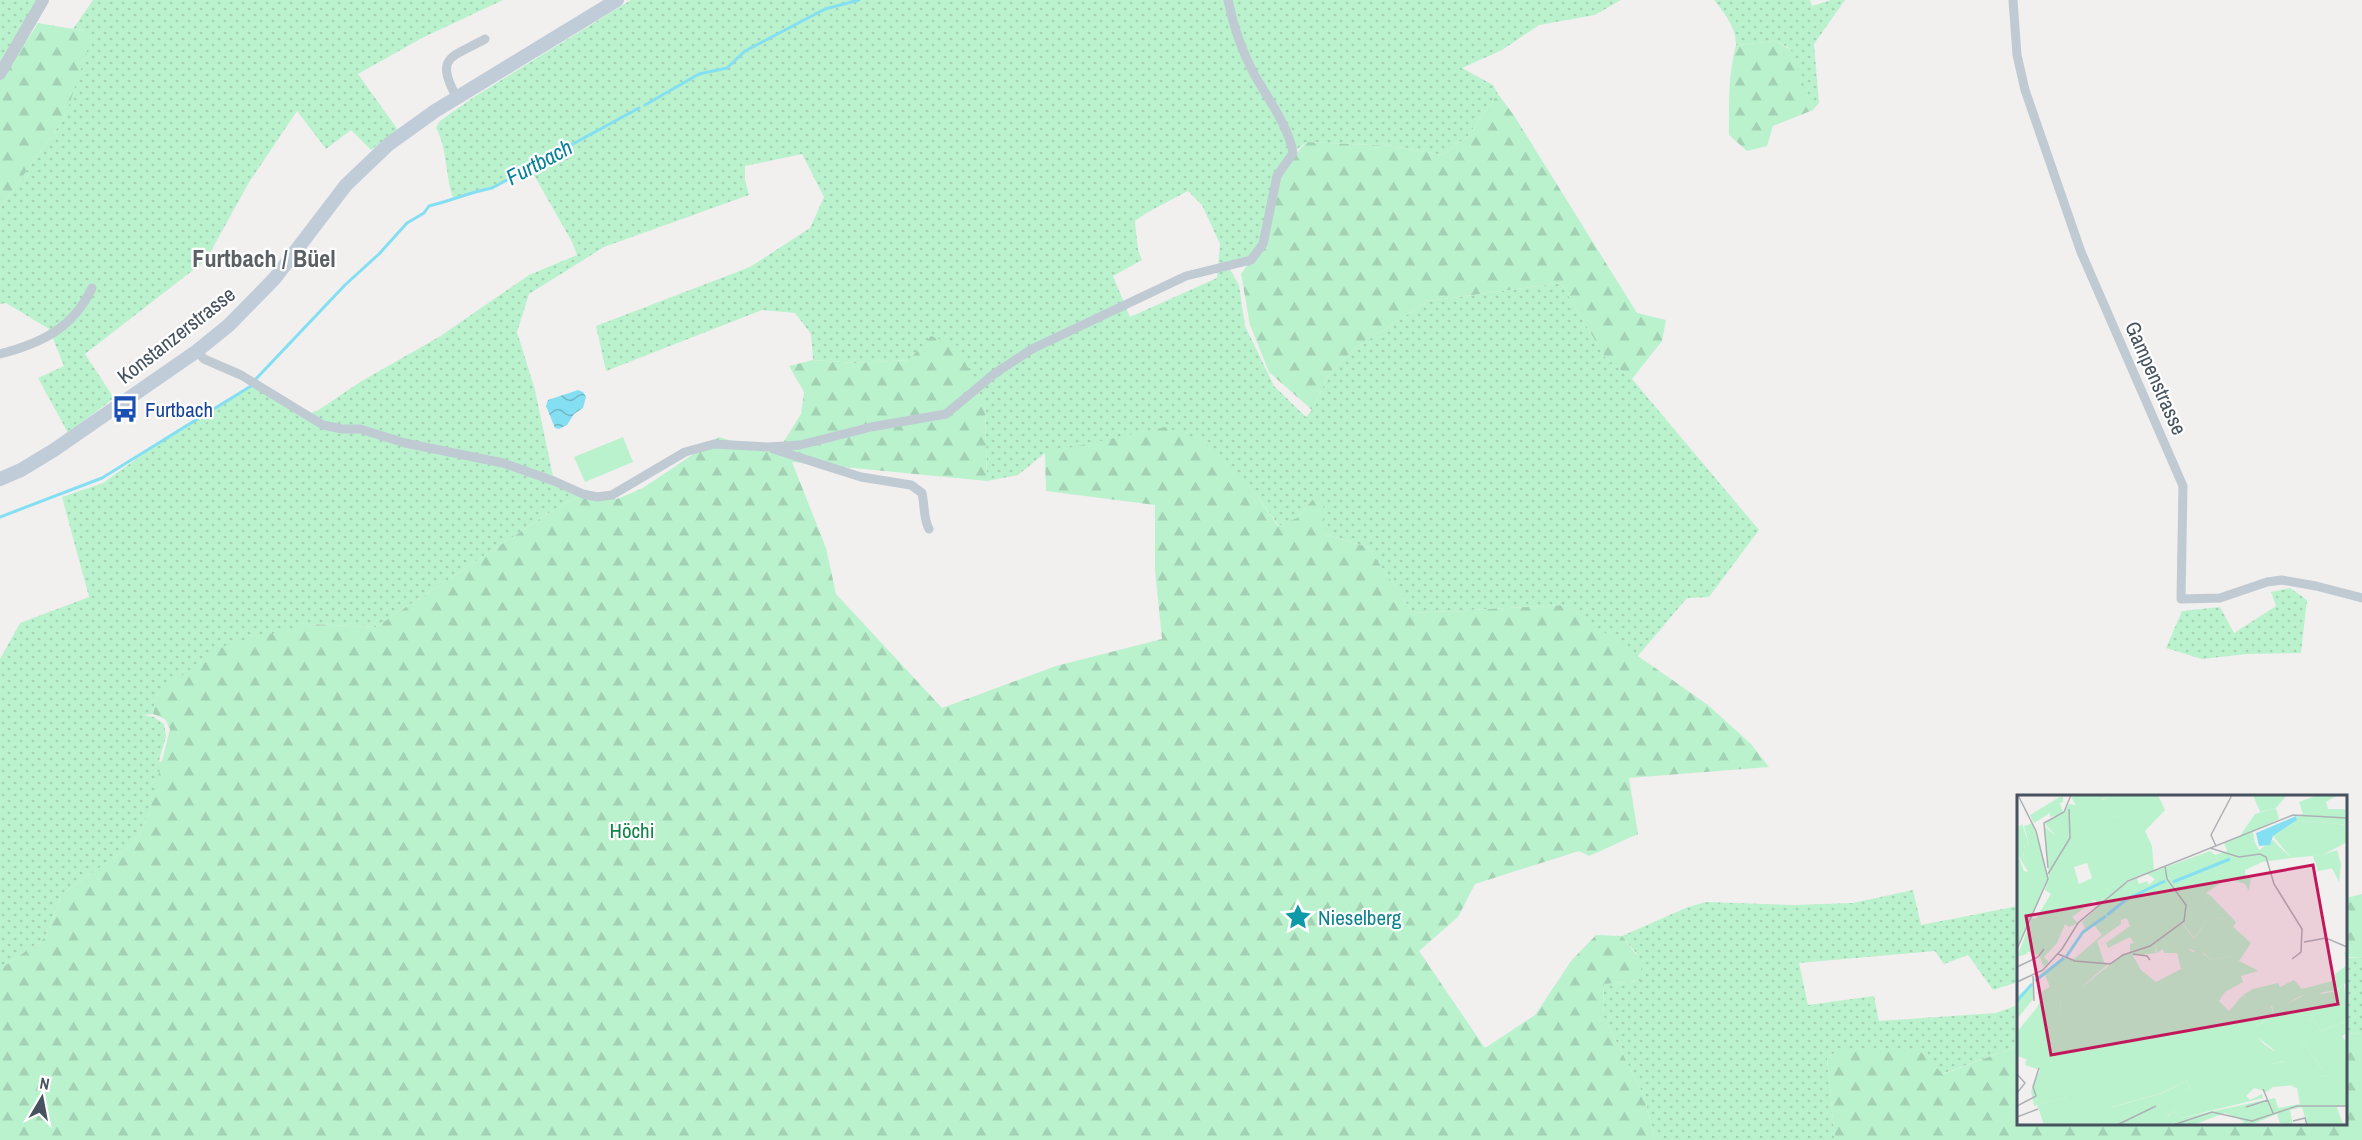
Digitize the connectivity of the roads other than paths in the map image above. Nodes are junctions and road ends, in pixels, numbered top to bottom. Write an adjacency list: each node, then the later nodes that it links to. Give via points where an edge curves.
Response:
1 (43, 0): 6 (street)
2 (617, 0): 7 (main road, Konstanzerstrasse)
3 (1228, 0): 11 (street, via 1252,70 1291,139 1293,153 1277,176 1263,244 1251,260 1186,276 1032,349 946,414 800,445)
4 (2013, 0): 14 (street, Gampenstrasse, via 2017,55 2025,90 2081,252 2183,486 2181,599 2228,596 2282,580)
5 (485, 39): 7 (street, via 446,64 445,71)
6 (0, 74)
7 (457, 98): 9 (main road, Konstanzerstrasse, via 366,164 258,297)
8 (92, 288): 10 (street, via 80,310 59,329 33,344)
9 (197, 351): 11 (street, via 204,359 241,375 323,425 360,429 503,463 590,495 612,495 685,452 714,444); 12 (main road, Konstanzerstrasse, via 54,450)
10 (0, 354)
11 (768, 447): 13 (street, via 861,477 911,485 922,493)
12 (0, 479)
13 (928, 529)
14 (2362, 598)

